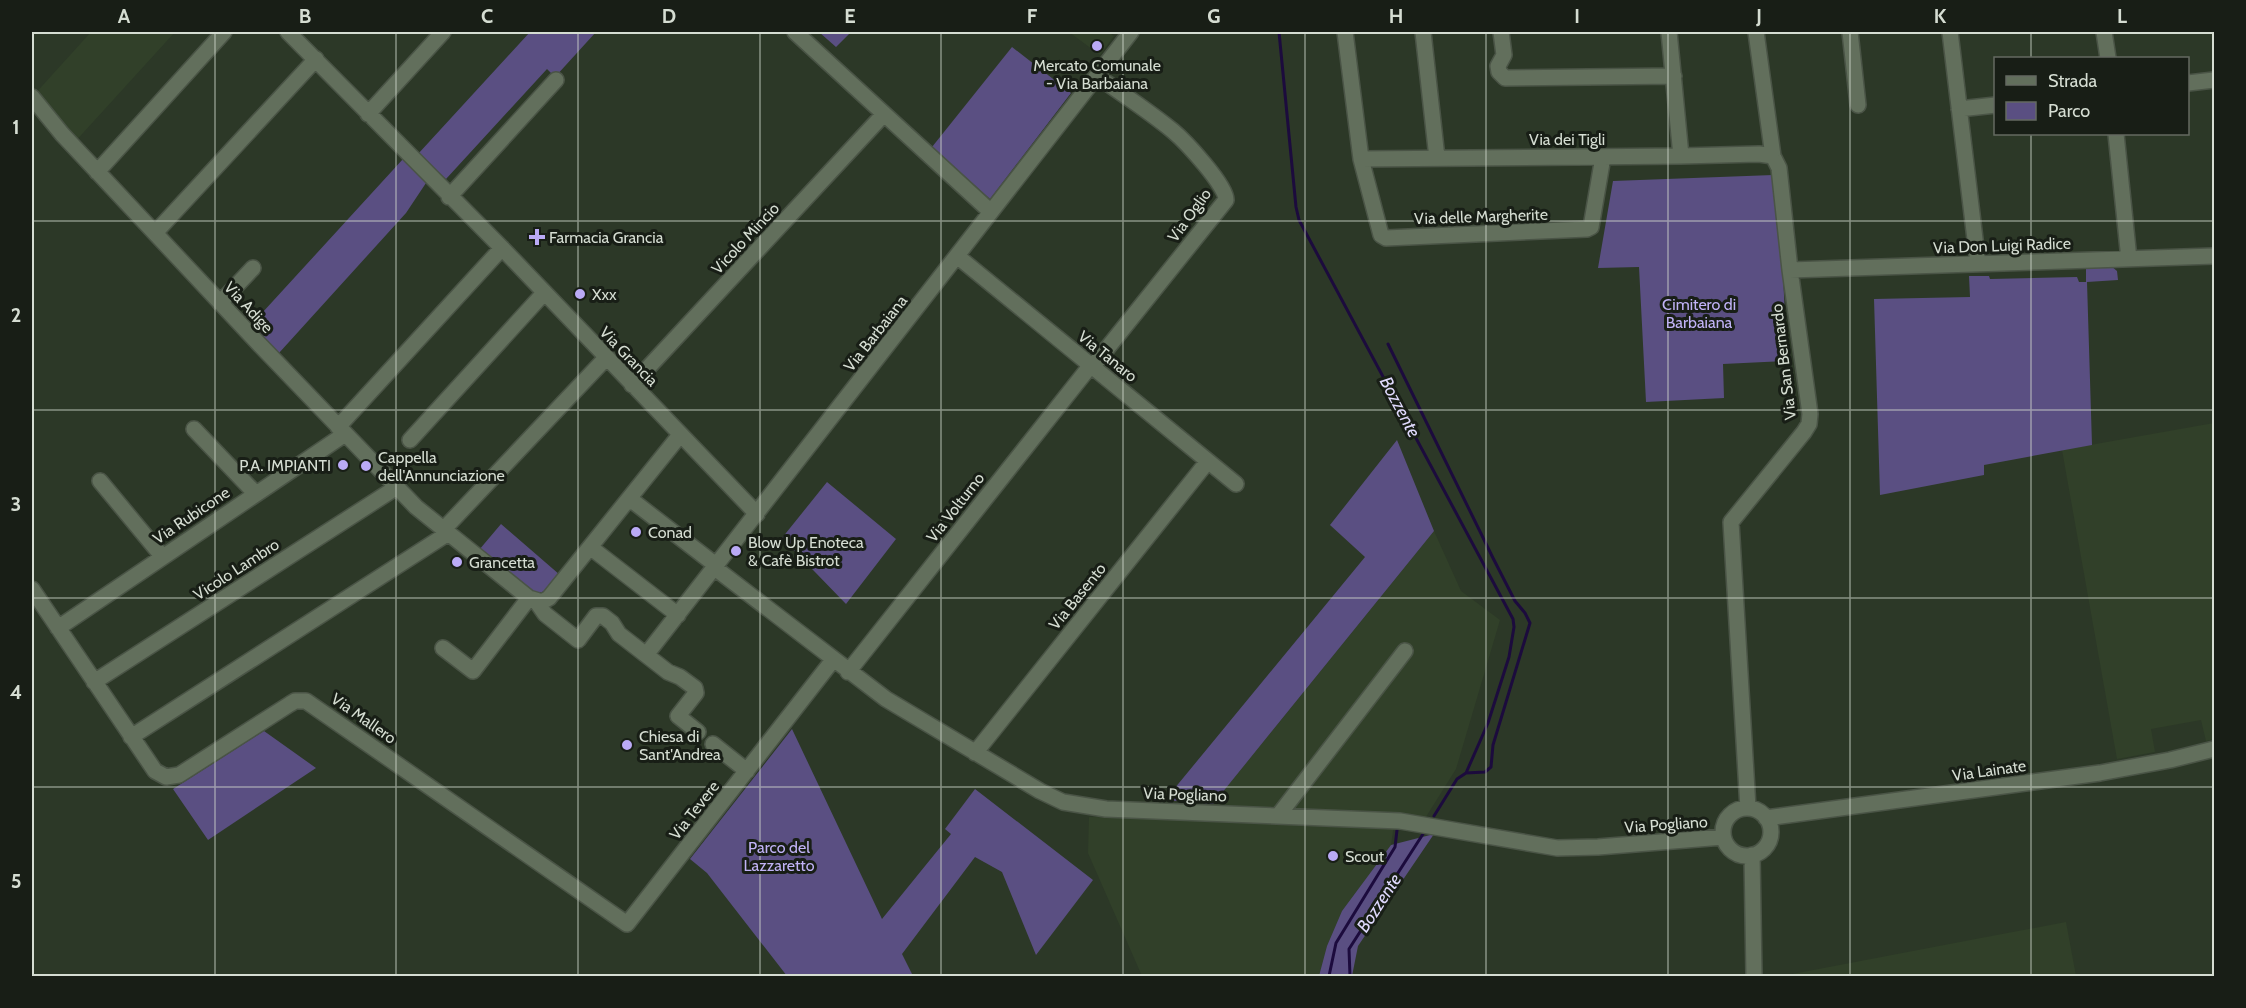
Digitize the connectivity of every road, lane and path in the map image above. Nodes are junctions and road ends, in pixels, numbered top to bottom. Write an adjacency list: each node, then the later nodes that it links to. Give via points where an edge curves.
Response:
1 (224, 32): 33 (street)
2 (288, 32): 15 (street, Via Grancia)
3 (443, 32): 25 (street)
4 (795, 32): 26 (street)
5 (1131, 32): 16 (street, Via Barbaiana)
6 (1345, 32): 32 (street)
7 (1423, 32): 31 (street)
8 (1501, 32): 17 (street, via 1504,55 1499,72 1512,80)
9 (1670, 32): 17 (street)
10 (1756, 32): 29 (street, Via San Bernardo)
11 (1850, 32): 22 (street)
12 (1950, 32): 24 (street)
13 (2104, 32): 14 (street)
14 (2108, 57)
15 (316, 59): 25 (street, Via Grancia); 36 (street)
16 (1097, 76): 35 (street, Via Barbaiana); 47 (street, Via Oglio, via 1174,132 1220,184 1226,200)
17 (1674, 76): 28 (street)
18 (556, 80): 34 (street)
19 (2214, 80): 20 (street)
20 (2189, 83)
21 (32, 97): 33 (street, Via Adige)
22 (1858, 105)
23 (1994, 105): 24 (street)
24 (1959, 109): 41 (street)
25 (368, 114): 34 (street, Via Grancia)
26 (884, 114): 35 (street); 48 (street, Vicolo Mincio)
27 (2116, 135): 40 (street)
28 (1681, 156): 29 (street, Via dei Tigli); 30 (street, Via dei Tigli)
29 (1773, 156): 43 (street, Via San Bernardo, via 1779,168)
30 (1603, 157): 31 (street, Via dei Tigli); 32 (street, Via delle Margherite, via 1591,227 1587,229 1386,238 1379,231)
31 (1437, 158): 32 (street, Via dei Tigli)
32 (1362, 159)
33 (97, 172): 36 (street, Via Adige)
34 (449, 196): 37 (street, Via Grancia)
35 (991, 212): 38 (street, Via Barbaiana)
36 (155, 233): 45 (street, Via Adige)
37 (502, 248): 44 (street, Via Grancia); 50 (street, Via Rubicone)
38 (957, 256): 47 (street, Via Tanaro); 59 (street, Via Barbaiana)
39 (2214, 256): 40 (street, Via Don Luigi Radice)
40 (2129, 259): 41 (street, Via Don Luigi Radice)
41 (1978, 264): 43 (street, Via Don Luigi Radice)
42 (254, 268): 45 (street)
43 (1790, 270): 80 (street, Via San Bernardo, via 1809,424 1731,522)
44 (544, 293): 46 (street, Via Grancia); 52 (street)
45 (220, 303): 50 (street, Via Adige)
46 (606, 358): 48 (street, Via Grancia); 60 (street)
47 (1092, 365): 53 (street, Via Tanaro); 72 (street, Via Volturno)
48 (632, 385): 51 (street, Via Grancia)
49 (194, 429): 57 (street)
50 (341, 431): 56 (street, Via Adige); 57 (street, Via Rubicone)
51 (680, 435): 58 (street); 59 (street, Via Grancia)
52 (410, 440)
53 (1208, 461): 55 (street, Via Tanaro); 78 (street, Via Basento)
54 (100, 481): 62 (street)
55 (1236, 484)
56 (396, 487): 60 (street, Via Adige); 73 (street, Vicolo Lambro)
57 (256, 494): 62 (street, Via Rubicone)
58 (628, 501): 61 (street); 63 (street, Via Pogliano)
59 (757, 514): 63 (street, Via Barbaiana)
60 (445, 532): 65 (street, Via Adige); 75 (street)
61 (590, 547): 65 (street, via 549,598 542,602); 66 (street)
62 (162, 556): 67 (street, Via Rubicone)
63 (716, 567): 66 (street, Via Barbaiana); 71 (street, Via Pogliano)
64 (32, 589): 67 (street, Via Mallero)
65 (533, 600): 68 (street, via 473,671); 70 (street, Via Adige, via 578,640 596,616 603,616)
66 (678, 615): 70 (street, Via Barbaiana)
67 (58, 628): 73 (street, Via Mallero)
68 (442, 648)
69 (1405, 651): 81 (street)
70 (646, 655): 74 (street, via 696,690 678,716)
71 (833, 660): 72 (street, Via Pogliano); 79 (street, Via Tevere)
72 (848, 672): 78 (street, Via Pogliano)
73 (94, 682): 75 (street, Via Mallero)
74 (698, 732)
75 (131, 737): 85 (street, Via Mallero, via 159,775 172,778 290,704 310,703)
76 (713, 744): 79 (street)
77 (2214, 749): 82 (street, Via Lainate, via 2100,773)
78 (975, 753): 81 (street, Via Pogliano, via 1052,797 1084,807)
79 (747, 771): 85 (street, Via Tevere)
80 (1748, 808): 82 (street); 83 (street, Via Pogliano, via 1733,812 1726,819)
81 (1278, 816): 83 (street, Via Pogliano, via 1400,820 1557,848)
82 (1766, 818): 84 (street, via 1770,826 1767,844)
83 (1724, 837): 84 (street, Via Pogliano, via 1734,852)
84 (1752, 855): 86 (street)
85 (627, 924)
86 (1754, 976)

